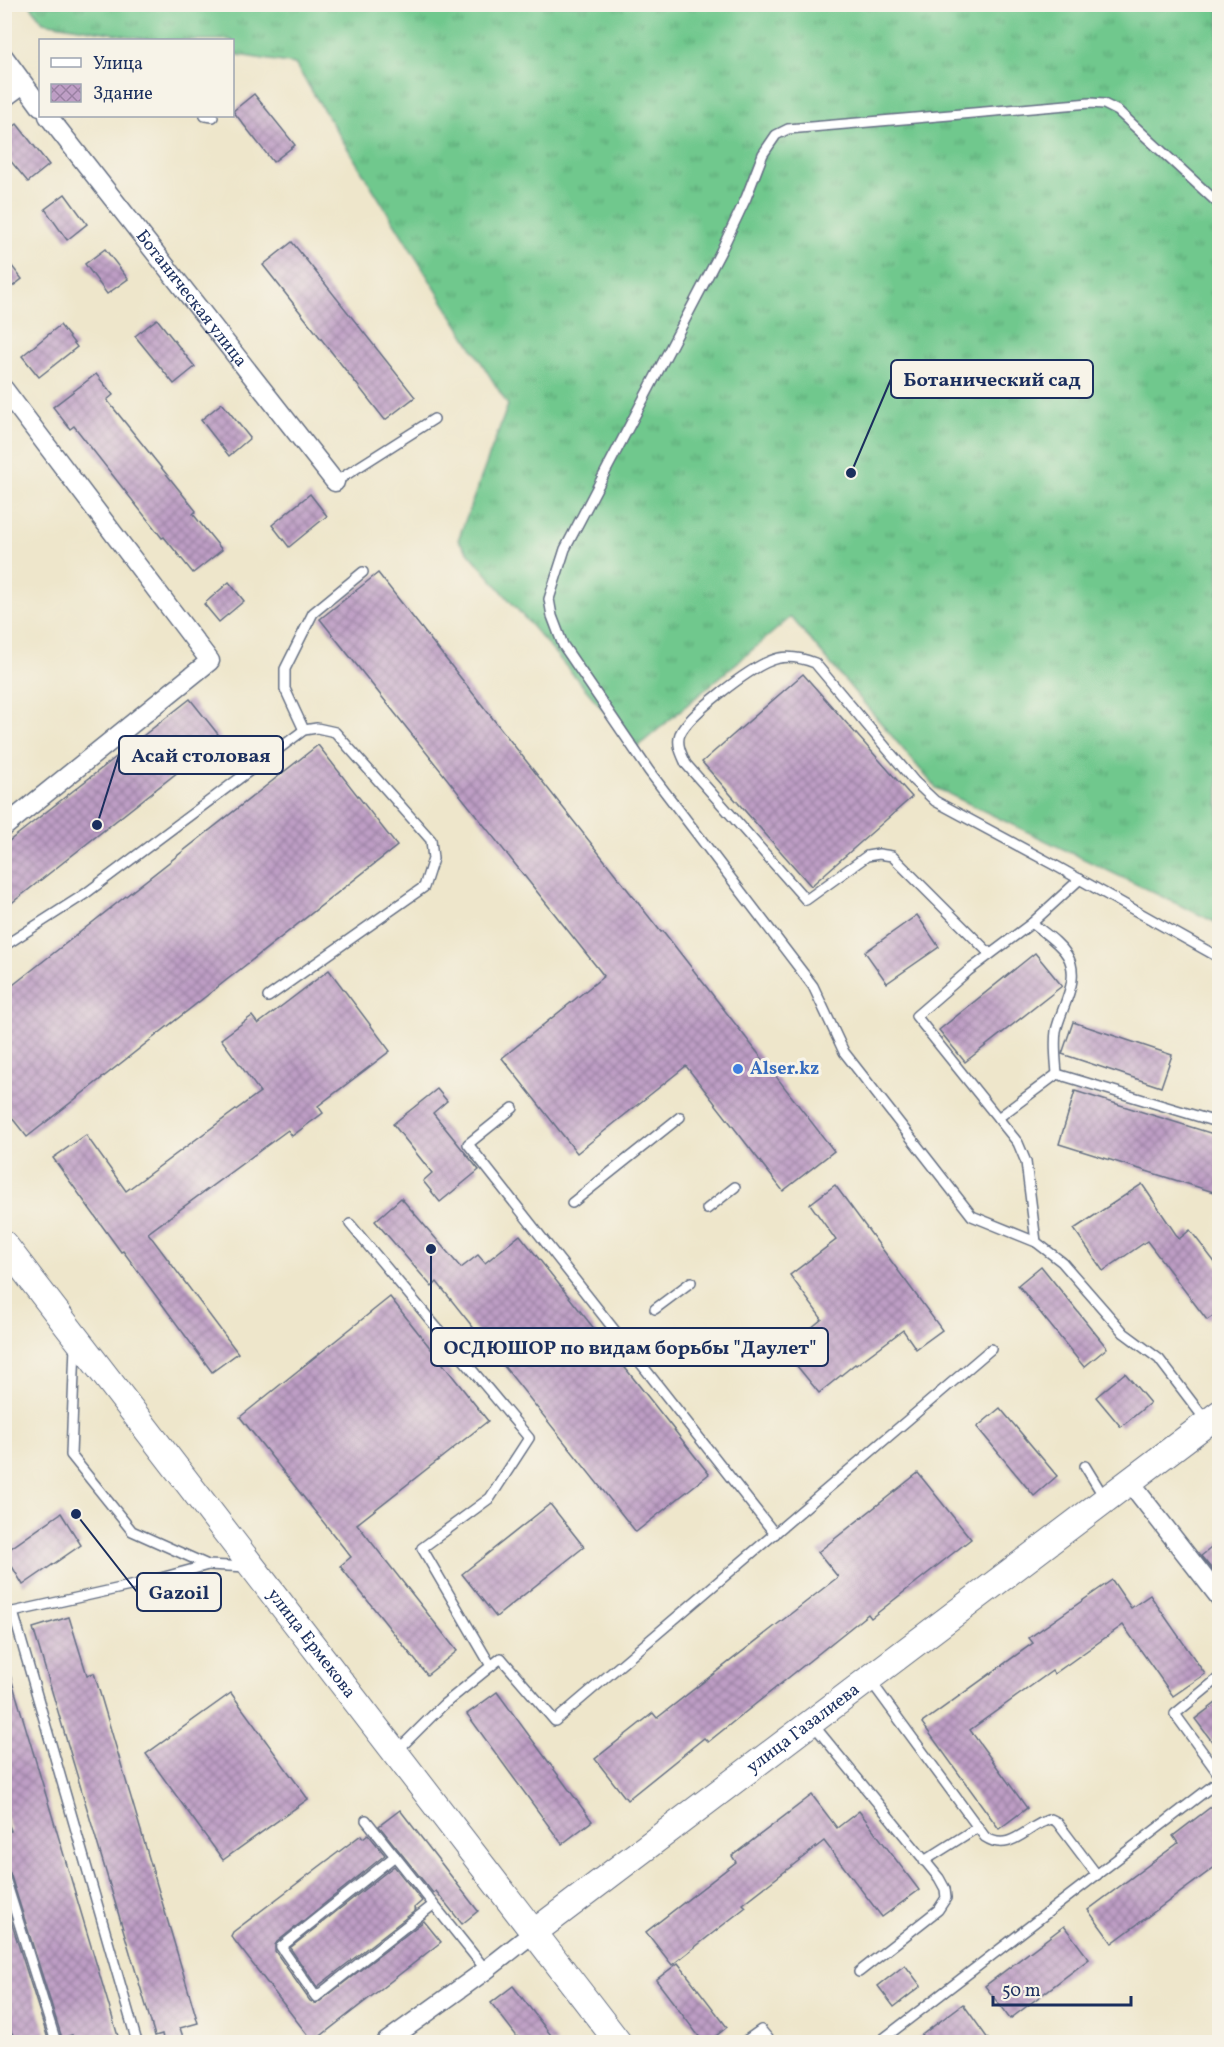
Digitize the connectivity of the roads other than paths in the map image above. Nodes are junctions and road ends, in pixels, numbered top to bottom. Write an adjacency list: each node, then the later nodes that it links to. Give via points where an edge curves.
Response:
1 (4, 57): 2 (street)
2 (32, 86): 3 (street); 4 (street)
3 (4, 98)
4 (39, 104)
5 (49, 117): 9 (street, Ботаническая улица)
6 (1220, 205): 28 (lane, via 1118,111 1104,104 788,129 776,135 763,154 721,251 565,549 549,599 563,645 649,771 813,986 844,1052 972,1216)
7 (4, 389): 12 (street, via 210,661)
8 (434, 419): 9 (lane)
9 (335, 482)
10 (363, 572): 11 (lane, via 313,612 285,669 285,689)
11 (303, 730): 15 (lane, via 85,894); 18 (lane, via 335,732 430,840 433,859 424,887)
12 (4, 827)
13 (1080, 879): 14 (lane); 16 (lane, via 935,801 815,663 789,657 771,660 687,723 679,736 686,765 806,900 867,856 892,856); 17 (lane)
14 (1032, 923): 16 (lane); 19 (lane, via 1055,941 1071,962 1072,984 1056,1033)
15 (4, 946)
16 (990, 954): 22 (lane, via 916,1016)
17 (1220, 958)
18 (268, 997)
19 (1057, 1074): 22 (lane); 23 (lane)
20 (513, 1108): 38 (lane, via 468,1144)
21 (680, 1117): 25 (lane)
22 (998, 1118): 28 (lane, via 1018,1143 1026,1162)
23 (1220, 1123)
24 (735, 1186): 26 (lane)
25 (572, 1203)
26 (707, 1209)
27 (350, 1224): 44 (lane, via 529,1438 490,1498 422,1548)
28 (1036, 1242): 34 (lane, via 1062,1262 1124,1333 1159,1359)
29 (4, 1244): 32 (main road, улица Ермекова)
30 (691, 1282): 31 (lane)
31 (655, 1309)
32 (75, 1336): 39 (lane, via 71,1455 132,1532); 40 (main road, улица Ермекова)
33 (991, 1349): 38 (lane)
34 (1213, 1418): 36 (main road, улица Газалиева)
35 (1086, 1466): 37 (lane)
36 (1129, 1481): 37 (main road, улица Газалиева); 41 (street)
37 (1105, 1500): 46 (main road, улица Газалиева)
38 (775, 1534): 44 (lane, via 555,1721 501,1658)
39 (208, 1565): 40 (lane); 42 (lane)
40 (252, 1567): 48 (main road, улица Ермекова)
41 (1220, 1598)
42 (13, 1612): 43 (lane); 63 (lane)
43 (4, 1620)
44 (491, 1666): 48 (lane, via 443,1705)
45 (1220, 1677): 49 (lane, via 1175,1714)
46 (869, 1678): 47 (main road, улица Газалиева); 51 (lane)
47 (812, 1724): 53 (lane); 57 (main road, улица Газалиева)
48 (395, 1753): 57 (main road, улица Ермекова)
49 (1220, 1778): 55 (lane)
50 (366, 1820): 52 (lane)
51 (978, 1827): 53 (lane); 55 (lane, via 991,1841 1013,1841 1040,1821 1051,1819)
52 (395, 1856): 56 (lane); 56 (lane, via 281,1947 315,1997)
53 (924, 1861): 59 (lane, via 939,1878 946,1898 938,1910)
54 (4, 1875): 62 (lane)
55 (1097, 1875): 68 (lane)
56 (434, 1905): 58 (lane)
57 (533, 1933): 58 (street, улица Газалиева); 65 (main road, улица Ермекова)
58 (486, 1970): 64 (street, улица Газалиева)
59 (859, 1972)
60 (4, 2032): 61 (lane)
61 (10, 2043)
62 (56, 2043)
63 (137, 2043)
64 (386, 2043)
65 (618, 2043)
66 (744, 2043): 67 (lane, via 761,2030)
67 (771, 2043)
68 (879, 2043)

